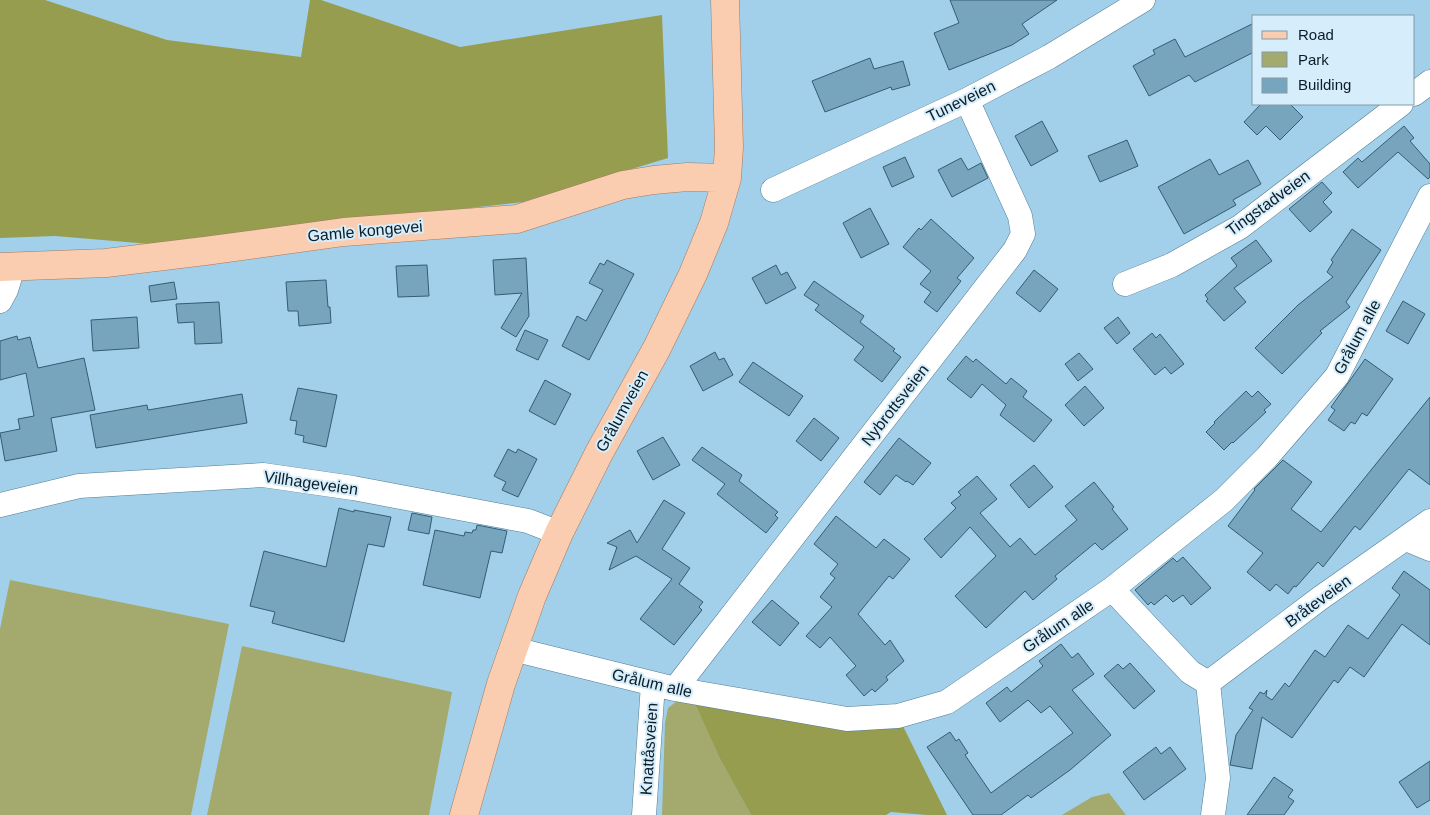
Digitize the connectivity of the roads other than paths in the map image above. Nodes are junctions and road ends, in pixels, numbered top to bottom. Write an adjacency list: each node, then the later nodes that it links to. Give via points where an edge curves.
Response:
1 (725, 0): 7 (main road, Grålumveien)
2 (1143, 0): 5 (street, Tuneveien, via 1049,57)
3 (1430, 82): 4 (street)
4 (1415, 93)
5 (967, 100): 8 (street, Tuneveien); 21 (street, Nybrottsveien, via 1020,216 1023,234 1015,250)
6 (1400, 105): 11 (street, Tingstadveien, via 1240,227 1172,265)
7 (727, 178): 10 (main road, Gamle kongevei, via 679,178 623,185 517,219 344,232 106,263); 15 (main road, Grålumveien, via 714,223 693,274 657,348 598,453)
8 (773, 190)
9 (1430, 196): 18 (street, Grålum alle, via 1337,376 1267,457 1224,500)
10 (6, 267): 12 (street, via 6,290)
11 (1125, 284)
12 (0, 301)
13 (0, 505): 15 (street, Villhageveien, via 79,486 263,475 353,488 528,521)
14 (1430, 520): 16 (street, Bråteveien)
15 (560, 533): 19 (main road, Grålumveien)
16 (1406, 539): 17 (street); 20 (street, Bråteveien, via 1319,599)
17 (1430, 549)
18 (1112, 589): 20 (street, via 1190,672); 21 (street, Grålum alle, via 946,702 898,716 847,719)
19 (513, 649): 21 (street, Grålum alle); 22 (main road, Grålumveien, via 500,684)
20 (1208, 683): 24 (street, via 1218,778)
21 (664, 686): 23 (street, Knattåsveien)
22 (464, 815)
23 (644, 815)
24 (1213, 815)

